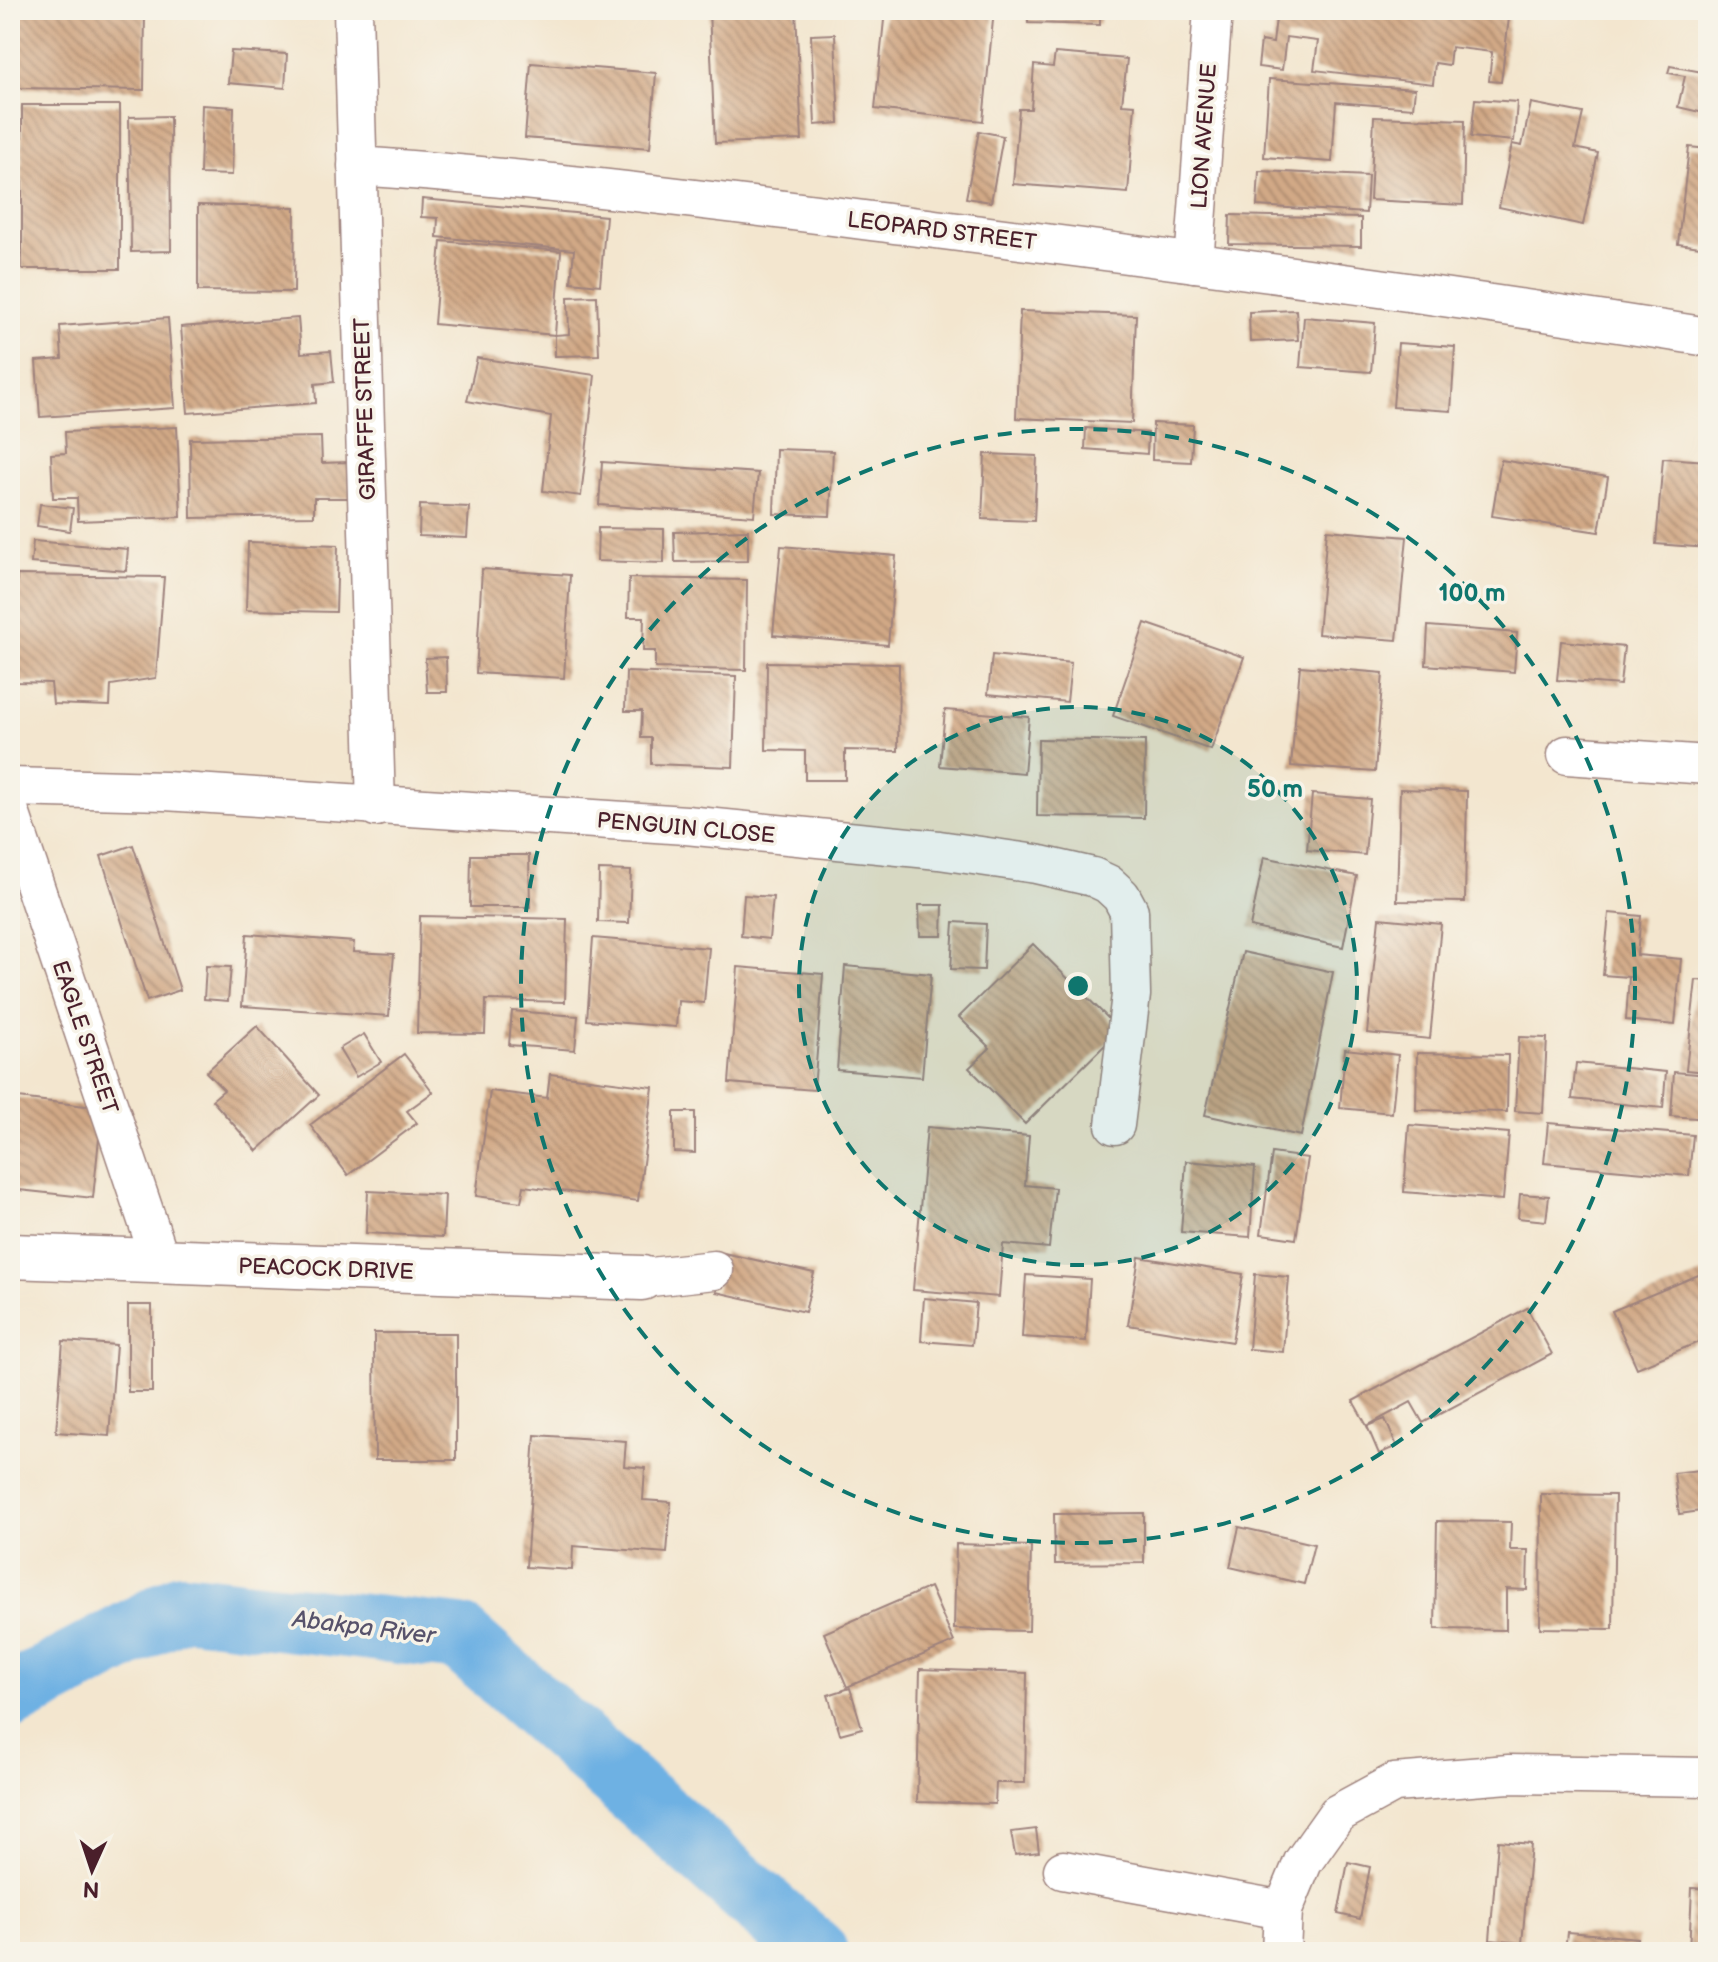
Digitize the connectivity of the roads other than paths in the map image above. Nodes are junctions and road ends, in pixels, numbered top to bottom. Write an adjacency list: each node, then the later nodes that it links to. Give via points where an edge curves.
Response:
1 (353, 10): 3 (street, GIRAFFE STREET)
2 (1213, 10): 4 (street, LION AVENUE)
3 (357, 166): 4 (street, LEOPARD STREET, via 651,193); 9 (street, GIRAFFE STREET)
4 (1194, 263): 5 (street, LEOPARD STREET)
5 (1708, 337)
6 (1567, 755): 7 (street)
7 (1708, 765)
8 (10, 787): 9 (street, PENGUIN CLOSE, via 165,791)
9 (376, 807): 11 (street, PENGUIN CLOSE, via 686,825 939,850 1036,864 1108,884 1129,911 1131,945 1131,995)
10 (10, 812): 13 (street, EAGLE STREET)
11 (1115, 1125)
12 (10, 1256): 13 (street, PEACOCK DRIVE)
13 (161, 1262): 15 (street, PEACOCK DRIVE)
14 (714, 1270): 15 (street)
15 (642, 1278)
16 (1708, 1777): 18 (street, via 1509,1774 1394,1783 1337,1814 1303,1862)
17 (1063, 1870): 18 (street)
18 (1283, 1910): 19 (street)
19 (1281, 1952)

